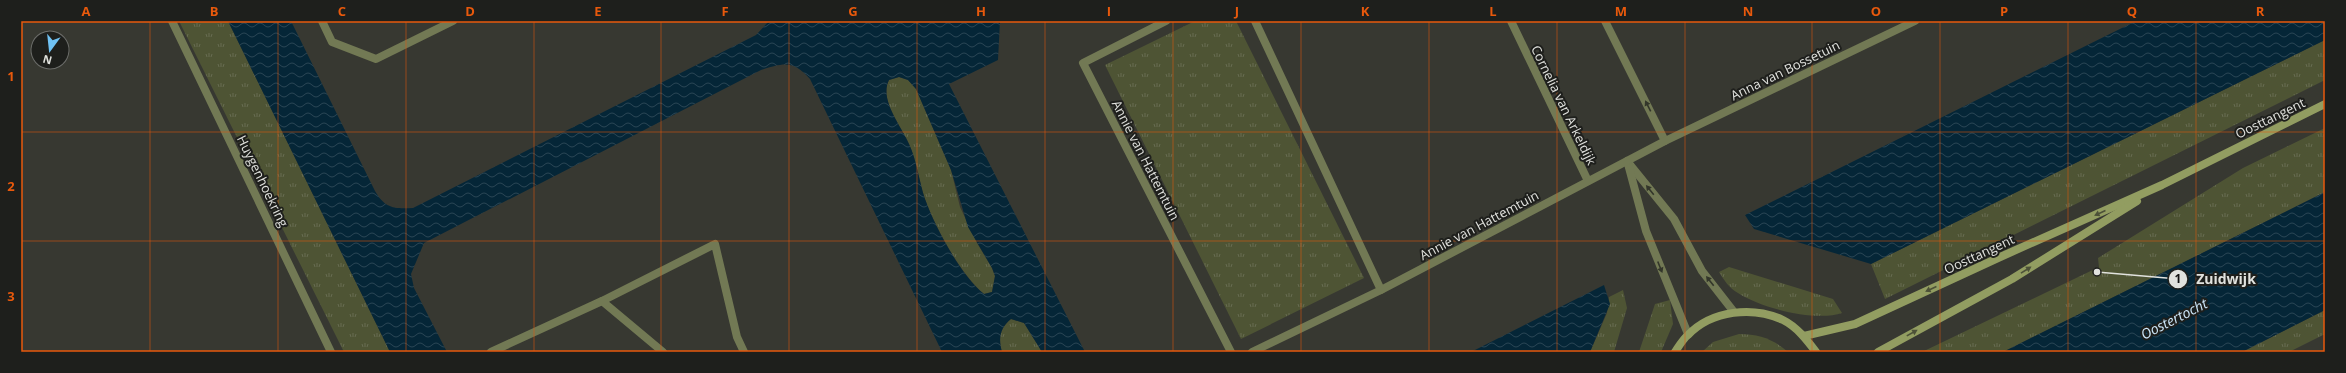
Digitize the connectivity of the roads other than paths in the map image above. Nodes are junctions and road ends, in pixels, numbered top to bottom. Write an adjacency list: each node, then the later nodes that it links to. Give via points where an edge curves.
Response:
1 (172, 21): 19 (street, Huygenhoekring)
2 (322, 21): 3 (street, via 332,42 376,59)
3 (453, 21)
4 (1166, 21): 23 (street, Annie van Hattemtuin, via 1083,62)
5 (1255, 21): 14 (street)
6 (1511, 21): 12 (street, Cornelia van Arkeldijk)
7 (1605, 21): 10 (street, one-way to 7)
8 (1915, 21): 10 (street, Anna van Bossetuin)
9 (2325, 104): 13 (main road, Oosttangent)
10 (1665, 141): 11 (street, Cornelia van Arkeldijk)
11 (1627, 161): 12 (street, Cornelia van Arkeldijk); 16 (street, one-way to 11, via 1702,271 1674,219); 17 (street, one-way to 17, via 1646,231)
12 (1588, 181): 14 (street, Annie van Hattemtuin)
13 (2162, 186): 18 (main road, Oosttangent, one-way to 18, via 1855,324); 27 (main road, Oosttangent, one-way to 13, via 2012,279)
14 (1381, 290): 24 (street, Annie van Hattemtuin)
15 (602, 301): 20 (street); 21 (street); 22 (street, via 716,244 737,337)
16 (1734, 312): 17 (main road, via 1709,320); 18 (main road, via 1766,314 1784,320)
17 (1688, 334): 25 (main road)
18 (1804, 336): 26 (main road)
19 (331, 352)
20 (491, 352)
21 (663, 352)
22 (744, 352)
23 (1231, 352)
24 (1252, 352)
25 (1674, 352)
26 (1816, 352)
27 (1878, 352)

